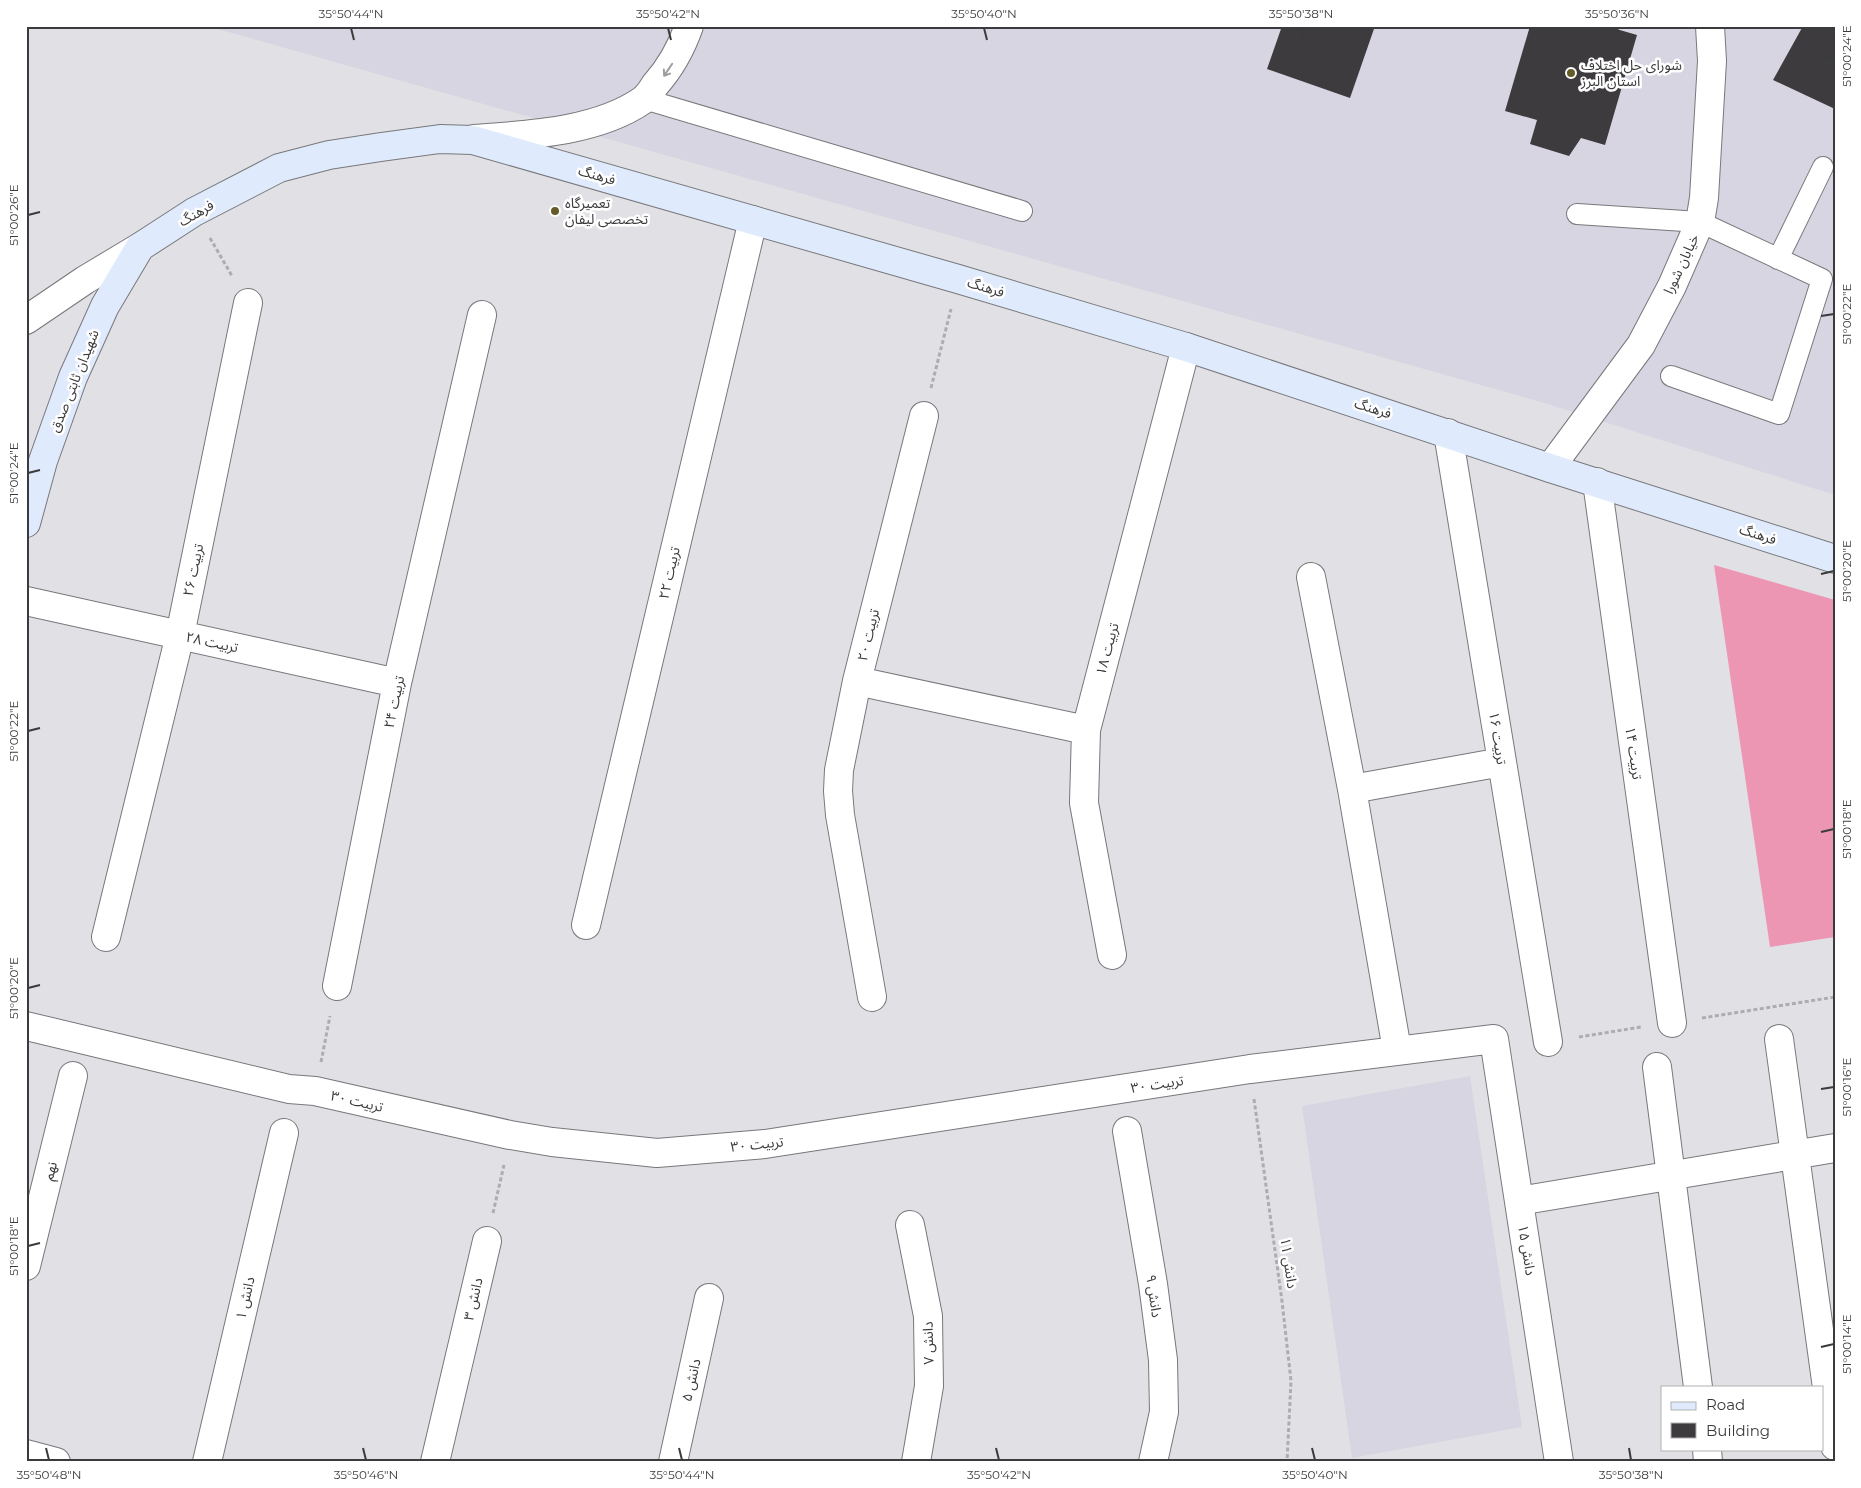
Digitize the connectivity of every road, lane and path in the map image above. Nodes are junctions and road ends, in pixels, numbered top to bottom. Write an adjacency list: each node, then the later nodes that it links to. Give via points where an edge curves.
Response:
1 (689, 26): 3 (street, one-way to 3, via 681,49)
2 (1710, 26): 10 (street, خیابان شورا, via 1712,61)
3 (644, 99): 4 (street, via 589,124 552,132); 6 (lane)
4 (472, 140): 7 (main road, فرهنگ, via 440,139 329,155 279,168); 9 (main road, فرهنگ)
5 (1823, 167): 12 (lane)
6 (1022, 211)
7 (194, 212): 11 (main road, فرهنگ); 14 (path)
8 (1577, 214): 10 (lane)
9 (753, 220): 13 (main road, فرهنگ); 33 (street, تربیت ۲۲)
10 (1700, 222): 12 (lane); 21 (street, خیابان شورا, via 1642,344)
11 (140, 247): 16 (street); 23 (main road, شهیدان ثابتی صدق, via 105,306 73,377 43,461)
12 (1778, 259): 18 (lane, via 1822,279 1779,414)
13 (958, 279): 17 (main road, فرهنگ); 19 (path)
14 (248, 303): 27 (street, تربیت ۲۶)
15 (482, 315): 29 (street, تربیت ۲۴)
16 (26, 320)
17 (1186, 347): 20 (main road, فرهنگ); 30 (street, تربیت ۱۸)
18 (1671, 376)
19 (924, 416): 28 (street, تربیت ۲۰)
20 (1448, 433): 21 (main road, فرهنگ); 31 (street, تربیت ۱۶)
21 (1550, 468): 22 (main road, فرهنگ)
22 (1597, 482): 24 (main road, فرهنگ); 38 (street, تربیت ۱۴)
23 (26, 523)
24 (1835, 559)
25 (1311, 577): 32 (street)
26 (26, 602): 27 (street, تربیت ۲۸)
27 (180, 635): 29 (street, تربیت ۲۸); 34 (street, تربیت ۲۶)
28 (857, 681): 30 (street); 37 (street, تربیت ۲۰, via 839,770 838,791)
29 (398, 683): 36 (street, تربیت ۲۴)
30 (1086, 730): 35 (street, تربیت ۱۸, via 1084,802)
31 (1502, 762): 32 (street); 42 (street, تربیت ۱۶)
32 (1352, 789): 43 (street)
33 (586, 925)
34 (106, 938)
35 (1112, 955)
36 (336, 986): 47 (path)
37 (872, 997)
38 (1672, 1023)
39 (26, 1026): 47 (street, تربیت ۳۰, via 289,1089)
40 (1494, 1039): 43 (street, تربیت ۳۰); 54 (street, دانش ۱۵)
41 (1779, 1039): 52 (street)
42 (1548, 1042)
43 (1397, 1050): 45 (street, تربیت ۳۰)
44 (1657, 1067): 53 (street)
45 (1250, 1069): 50 (street, تربیت ۳۰, via 766,1144 657,1153); 68 (path, دانش ۱۱, via 1291,1381)
46 (73, 1076): 57 (street, نهم)
47 (315, 1091): 50 (street, تربیت ۳۰)
48 (1128, 1131): 67 (street, دانش ۹, via 1163,1360 1164,1412)
49 (284, 1133): 63 (street, دانش ۱)
50 (510, 1135): 56 (path)
51 (1835, 1148): 52 (street)
52 (1795, 1155): 53 (street); 60 (street)
53 (1671, 1175): 54 (street); 59 (street)
54 (1519, 1201): 69 (street, دانش ۱۵)
55 (910, 1225): 66 (street, دانش ۷, via 928,1316 929,1386)
56 (487, 1241): 64 (street, دانش ۳)
57 (26, 1266)
58 (709, 1298): 65 (street, دانش ۵)
59 (1698, 1386)
60 (1835, 1446)
61 (26, 1454): 62 (street)
62 (56, 1462)
63 (207, 1462)
64 (435, 1462)
65 (673, 1462)
66 (916, 1462)
67 (1153, 1462)
68 (1287, 1462)
69 (1559, 1462)

